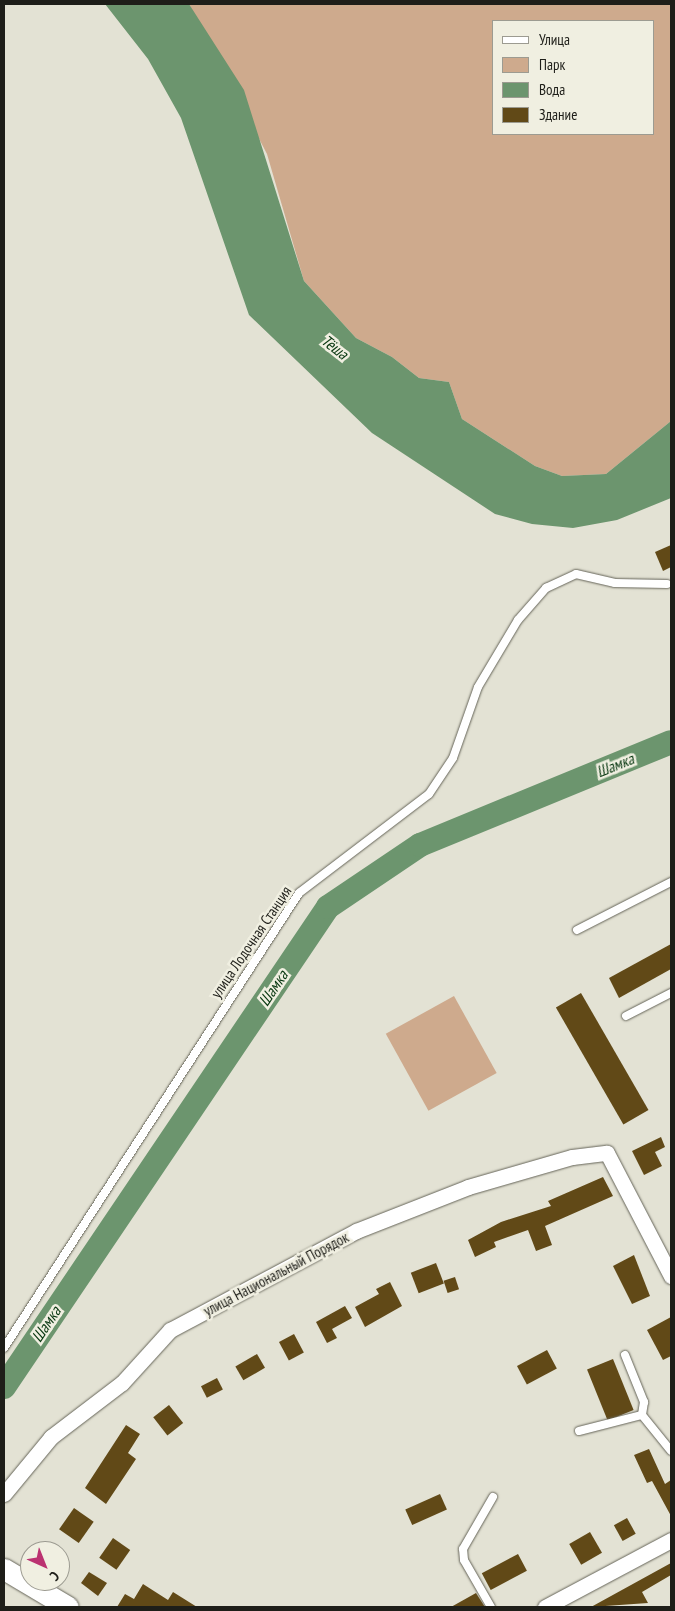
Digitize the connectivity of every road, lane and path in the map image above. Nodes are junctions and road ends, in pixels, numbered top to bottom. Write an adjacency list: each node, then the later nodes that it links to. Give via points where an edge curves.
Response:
1 (668, 584): 7 (lane, улица Лодочная Станция, via 614,583 576,574 546,588 524,614 478,687 453,758 429,794 299,893)
2 (671, 882): 3 (lane)
3 (577, 930)
4 (671, 993): 5 (lane)
5 (626, 1016)
6 (671, 1276): 12 (street, улица Национальный Порядок, via 607,1153 572,1157 394,1214 170,1330 122,1383 51,1437)
7 (4, 1348)
8 (625, 1355): 9 (lane, via 644,1402)
9 (642, 1415): 10 (lane); 11 (lane)
10 (578, 1431)
11 (671, 1451)
12 (4, 1494)
13 (492, 1497): 17 (lane, via 463,1549 464,1560)
14 (671, 1540): 18 (street)
15 (4, 1569): 16 (main road)
16 (68, 1607)
17 (490, 1607)
18 (545, 1607)

